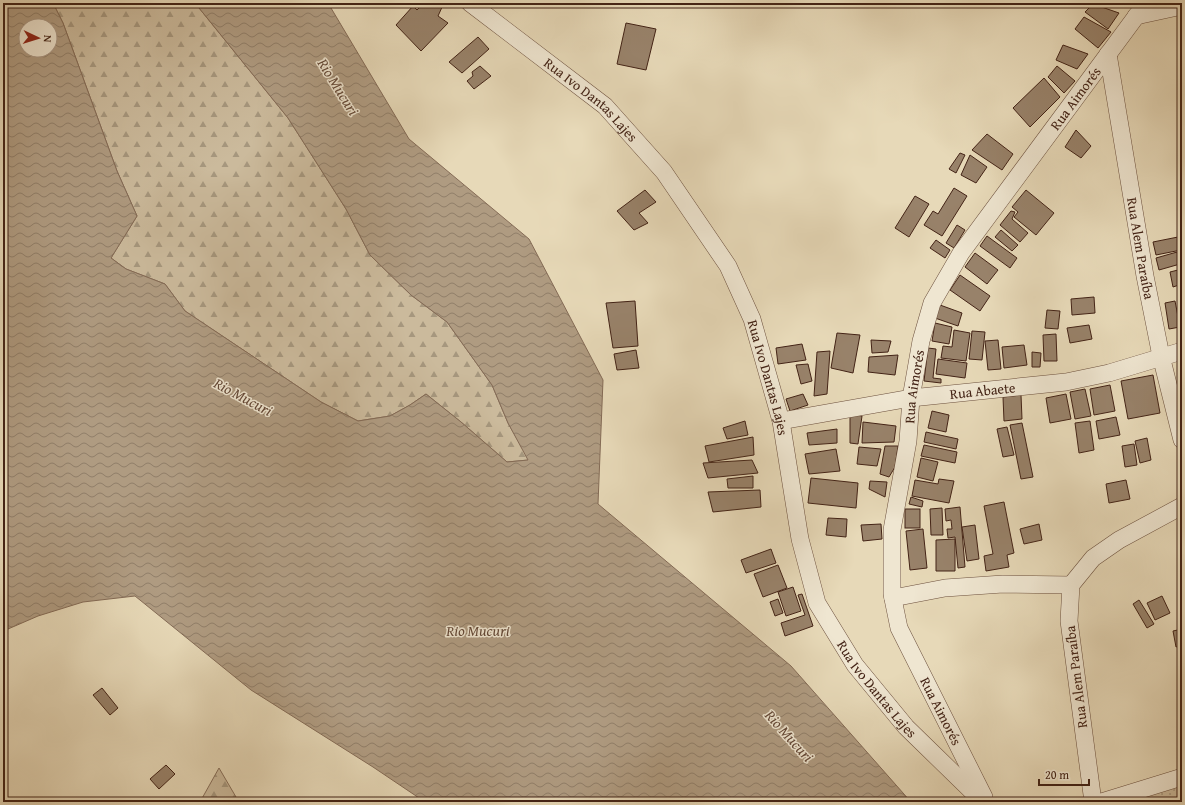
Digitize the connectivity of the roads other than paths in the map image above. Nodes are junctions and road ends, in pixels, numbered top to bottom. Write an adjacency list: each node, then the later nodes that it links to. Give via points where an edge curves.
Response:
1 (470, 3): 9 (street, Rua Ivo Dantas Lajes, via 605,106 664,172 728,266 752,319)
2 (1146, 3): 4 (street, Rua Aimorés)
3 (1182, 6): 4 (street)
4 (1136, 16): 5 (street, Rua Aimorés)
5 (1108, 54): 7 (street, Rua Alem Paraíba); 8 (street, Rua Aimorés, via 961,253 932,303 921,341)
6 (1182, 351): 7 (street, Rua Abaete)
7 (1161, 356): 8 (street, Rua Abaete, via 1109,373 1066,382); 10 (street, Rua Alem Paraíba)
8 (912, 398): 9 (street, Rua Abaete); 13 (street, Rua Aimorés, via 908,441 892,530)
9 (781, 421): 15 (street, Rua Ivo Dantas Lajes, via 800,539 817,603 855,665 900,720)
10 (1182, 440)
11 (1182, 506): 12 (street, via 1119,540 1093,558)
12 (1071, 585): 13 (street, via 967,586); 17 (street, Rua Alem Paraíba, via 1069,621)
13 (893, 598): 16 (street, Rua Aimorés, via 899,628)
14 (1182, 777): 18 (street)
15 (983, 802)
16 (986, 802)
17 (1093, 802)
18 (1101, 802)

